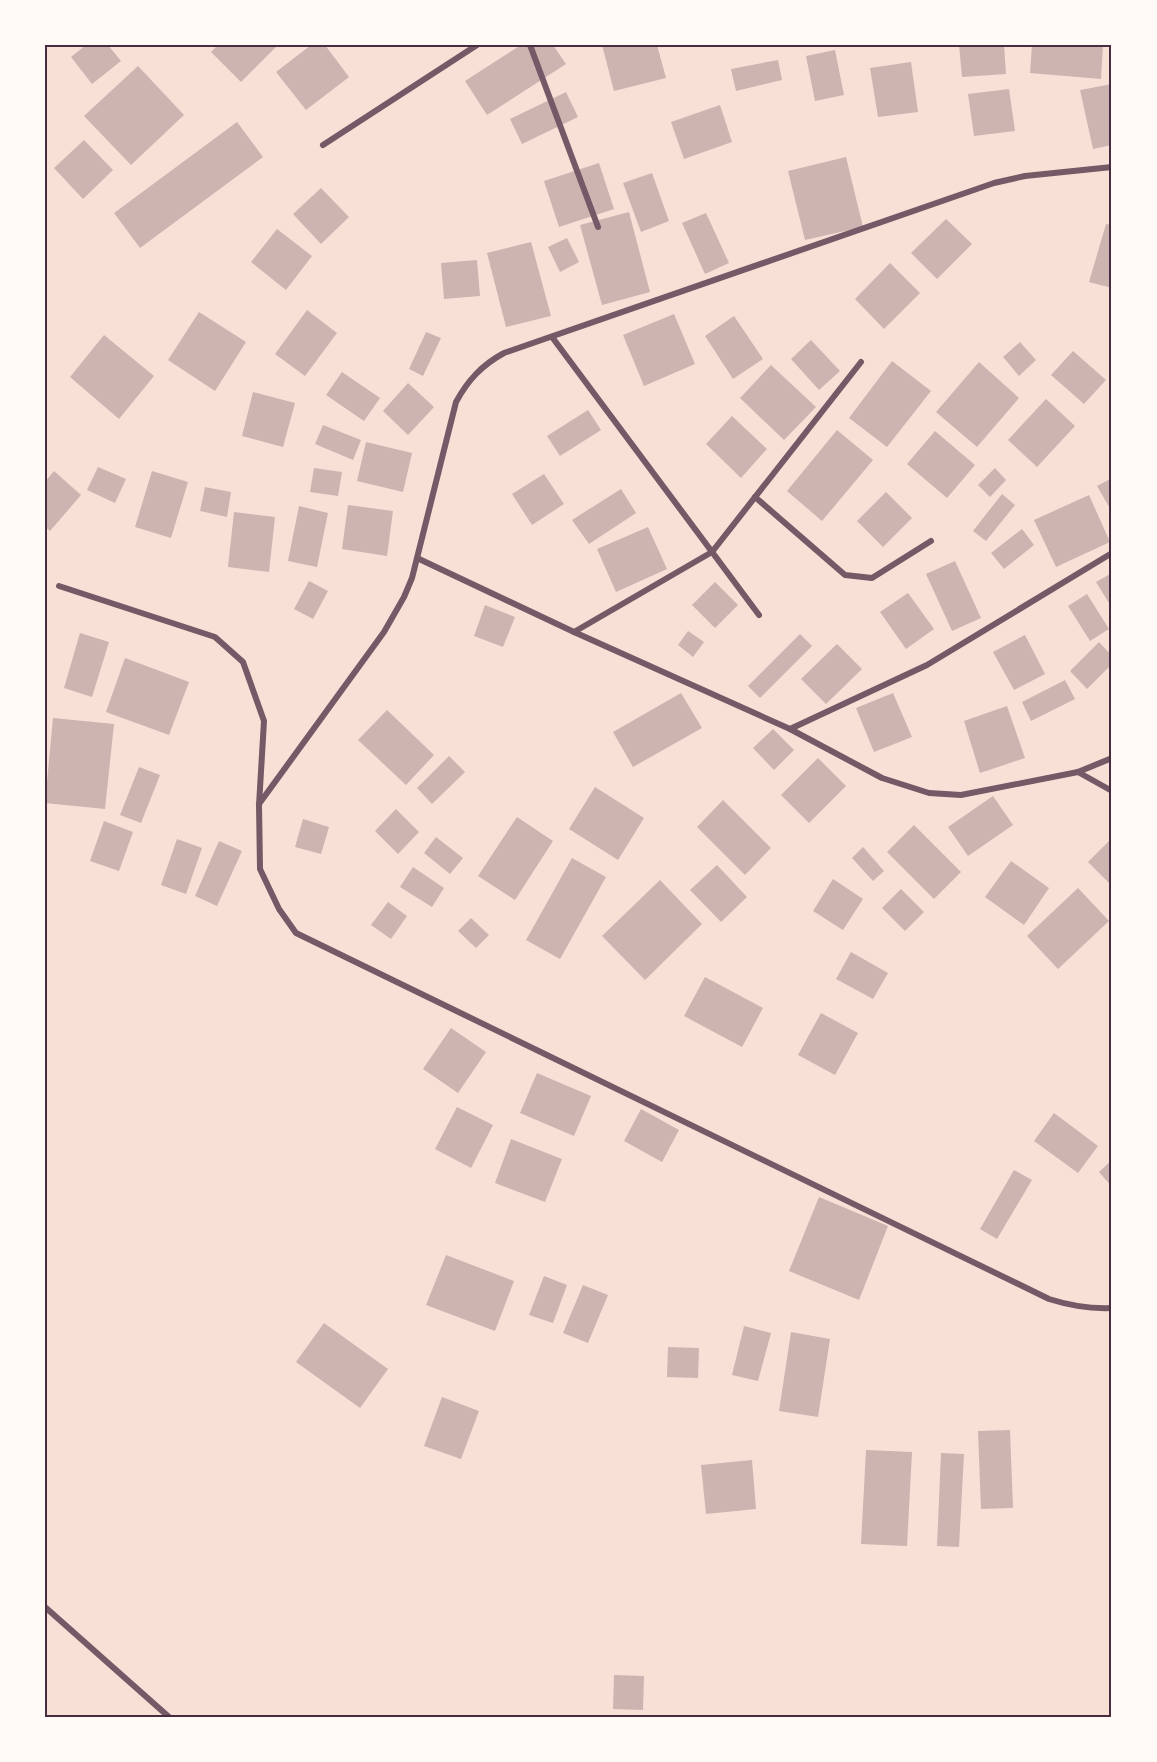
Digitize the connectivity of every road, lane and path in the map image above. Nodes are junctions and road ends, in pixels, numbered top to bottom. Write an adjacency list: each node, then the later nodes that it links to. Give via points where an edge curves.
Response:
1 (477, 45): 3 (street)
2 (530, 45): 5 (street)
3 (323, 145)
4 (1112, 167): 6 (street, via 994,183)
5 (598, 227)
6 (552, 337): 10 (street); 12 (street, via 488,361 464,387 451,419)
7 (861, 362): 8 (street)
8 (755, 497): 9 (street, via 845,575 872,578); 10 (street)
9 (931, 541)
10 (712, 552): 14 (street); 15 (street)
11 (1112, 553): 16 (street, via 927,665)
12 (417, 558): 15 (street); 20 (street, via 395,615)
13 (58, 586): 20 (street, via 215,637 243,662 264,721)
14 (759, 615)
15 (574, 632): 16 (street)
16 (790, 729): 18 (street, via 882,778 929,794 961,795)
17 (1112, 758): 18 (street)
18 (1078, 772): 19 (street)
19 (1112, 791)
20 (259, 805): 21 (street, via 260,869 279,909 296,933 1049,1299 1080,1308)
21 (1112, 1308)
22 (45, 1607): 23 (street)
23 (169, 1717)

